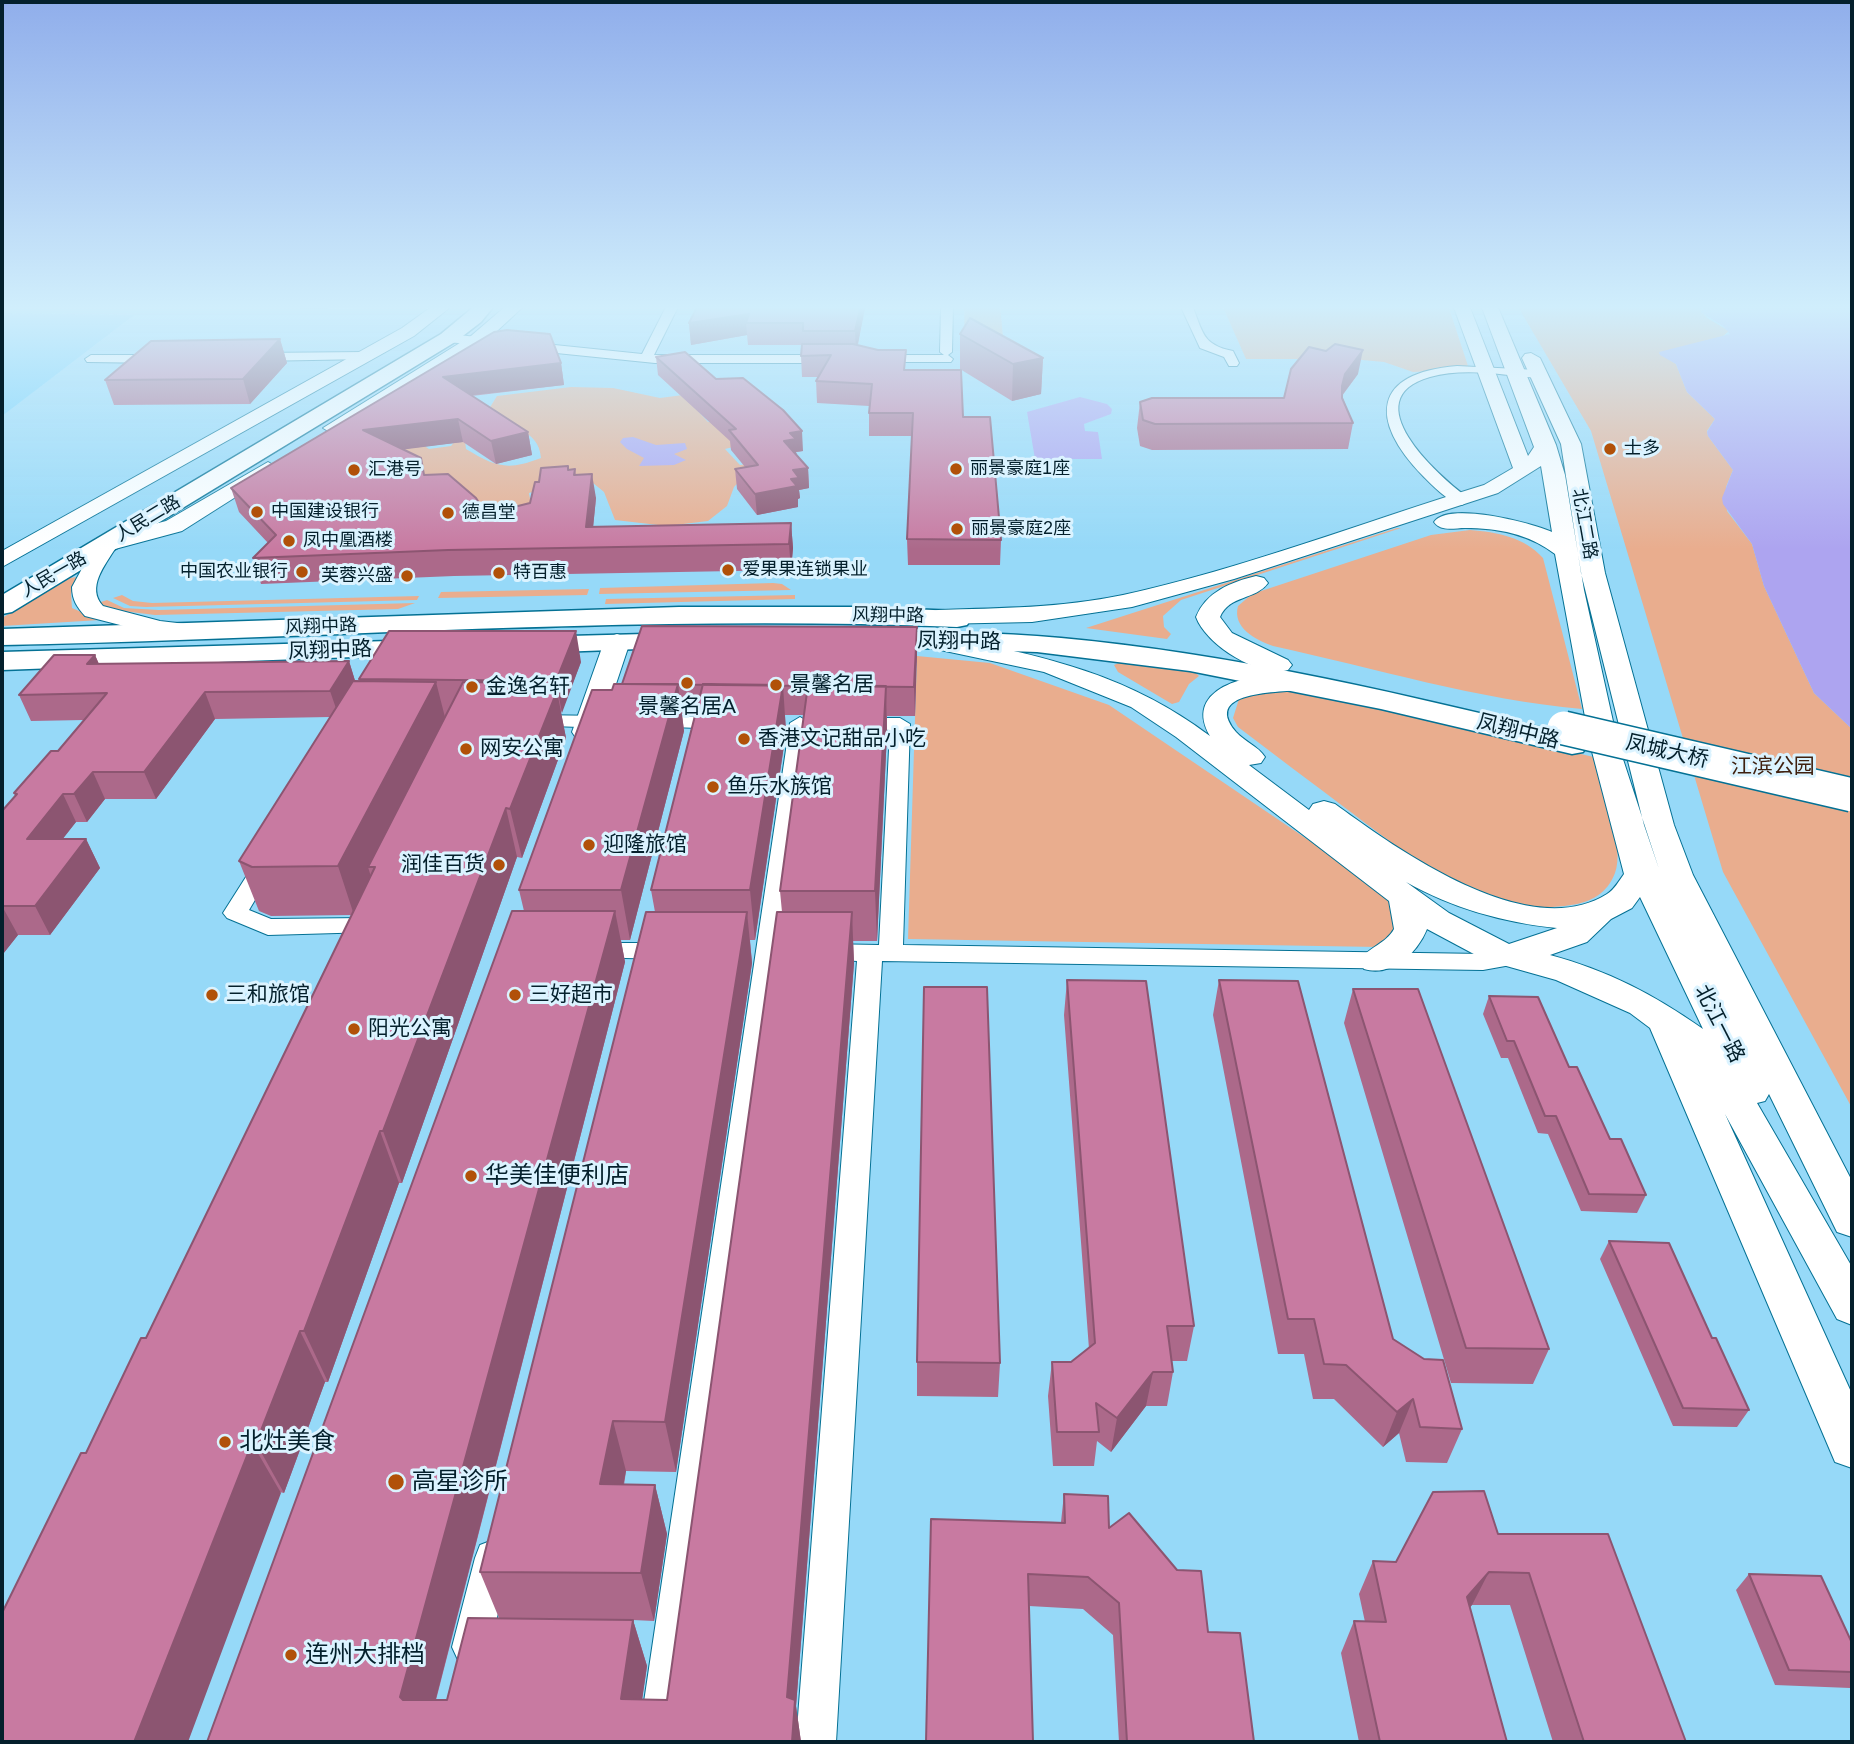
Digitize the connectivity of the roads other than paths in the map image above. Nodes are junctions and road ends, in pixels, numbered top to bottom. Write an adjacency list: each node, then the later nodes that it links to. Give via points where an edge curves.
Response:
1 (311, 386): 18 (main road, 人民二路)
2 (351, 386): 9 (main road, 人民二路)
3 (359, 386): 9 (main road, 人民二路)
4 (401, 386): 16 (main road, 人民二路, via 174,526)
5 (1403, 386): 13 (street, via 1395,397 1394,421 1410,455 1429,477)
6 (1493, 386): 12 (main road)
7 (1520, 386): 10 (main road, 北江二路)
8 (1544, 386): 11 (main road, 北江二路, via 1571,444)
9 (310, 413): 15 (main road, 人民二路); 16 (main road, 人民二路)
10 (1546, 445): 11 (main road, 北江二路); 12 (main road)
11 (1564, 468): 14 (main road, via 1518,496); 17 (main road, 北江二路); 32 (main road, 北江二路)
12 (1524, 471): 13 (main road)
13 (1462, 500): 22 (main road, via 1123,602)
14 (1445, 522): 17 (main road, via 1511,527 1544,537); 27 (main road, via 1246,586 1214,601 1208,616 1216,635)
15 (76, 540): 19 (main road); 20 (main road, 人民二路)
16 (106, 544): 21 (main road, 人民一路); 23 (main road, via 85,582 85,604 93,611 136,623)
17 (1566, 551): 31 (main road, 北江二路)
18 (2, 559)
19 (2, 571)
20 (2, 582)
21 (2, 606)
22 (930, 629): 23 (main road, 风翔中路, via 679,615); 25 (main road, 凤翔中路); 27 (main road, 凤翔中路); 38 (main road, via 1051,666 1140,701 1186,730)
23 (201, 631): 24 (main road)
24 (2, 637)
25 (617, 642): 26 (main road, 凤翔中路, via 385,661); 29 (main road)
26 (11, 662)
27 (1289, 674): 31 (main road); 39 (main road, via 1234,690 1217,707 1216,721 1223,735 1396,863 1446,889 1502,910 1537,916)
28 (520, 721): 29 (street)
29 (589, 722): 30 (street, via 695,736); 33 (main road)
30 (749, 723)
31 (1580, 739): 34 (main road, 凤城大桥, bridge); 35 (main road, 凤城大桥); 37 (main road, 北江一路)
32 (1639, 752): 48 (main road, 北江一路, via 1677,875)
33 (572, 770)
34 (1852, 795)
35 (1852, 811)
36 (277, 845): 44 (street, via 235,913 268,927 370,914)
37 (1635, 850): 39 (main road, via 1640,875 1636,885); 49 (main road, 北江一路)
38 (1404, 898): 45 (main road, via 1455,932); 46 (main road, via 1410,910 1409,936 1402,947)
39 (1601, 912): 45 (main road, via 1575,934)
40 (576, 951): 41 (street)
41 (685, 951)
42 (777, 952): 43 (street); 43 (street, via 809,723 900,724); 54 (street)
43 (881, 952): 46 (street); 55 (street)
44 (350, 955)
45 (1513, 957): 46 (street, via 1483,962); 47 (main road, via 1592,982)
46 (1376, 961)
47 (1663, 1017): 50 (main road, via 1698,1044 1724,1078); 51 (main road)
48 (1852, 1220)
49 (1852, 1297)
50 (1852, 1306)
51 (1852, 1446)
52 (502, 1525): 53 (street)
53 (464, 1678)
54 (658, 1742)
55 (816, 1742)

